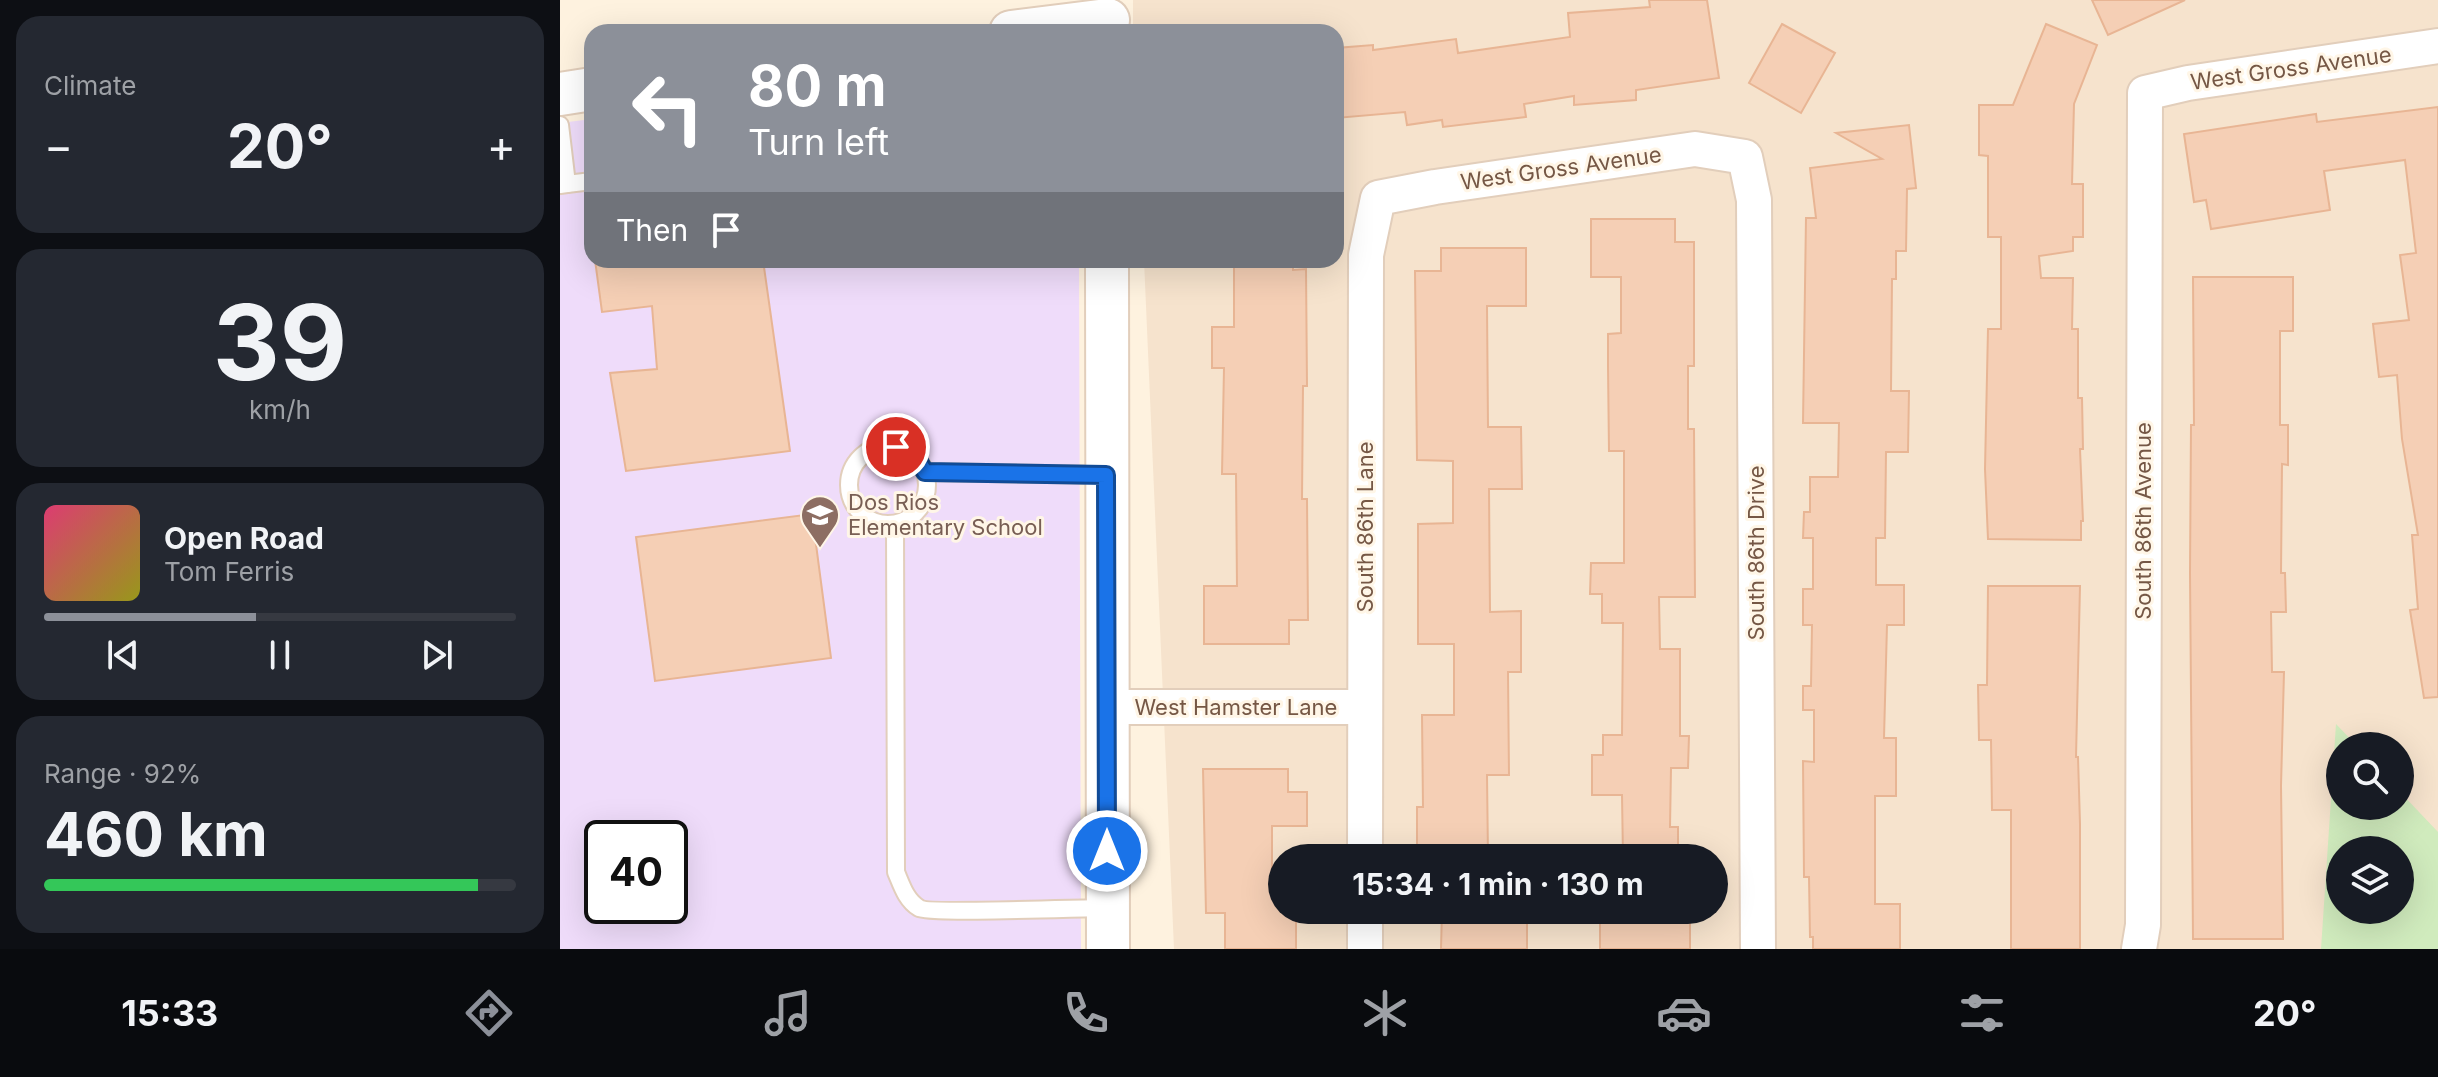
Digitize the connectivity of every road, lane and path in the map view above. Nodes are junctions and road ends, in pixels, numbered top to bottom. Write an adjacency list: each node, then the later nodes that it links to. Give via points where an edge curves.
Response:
1 (1108, 17): 2 (street)
2 (1063, 24)
3 (2438, 46): 5 (street, West Gross Avenue)
4 (584, 90): 6 (street)
5 (2145, 93): 24 (street, South 86th Avenue)
6 (560, 94)
7 (560, 125): 10 (lane)
8 (1745, 157): 11 (street, West Gross Avenue, via 1695,149); 23 (street, South 86th Drive, via 1754,200)
9 (584, 182): 10 (lane)
10 (564, 185)
11 (1378, 198): 17 (street, South 86th Lane, via 1366,255)
12 (1107, 268): 14 (street)
13 (925, 472): 14 (lane); 15 (lane, via 925,499); 15 (lane, via 918,460 896,447 872,450 854,466 849,490 859,511 869,520)
14 (1106, 475): 16 (street)
15 (895, 524): 19 (lane, via 896,872 906,896 921,910 943,912)
16 (1106, 707): 17 (street, West Hamster Lane); 19 (street)
17 (1365, 707): 18 (street, South 86th Lane)
18 (1365, 844)
19 (1107, 908): 21 (street)
20 (1365, 924): 22 (street)
21 (1108, 949)
22 (1365, 949)
23 (1758, 949)
24 (2139, 949)

